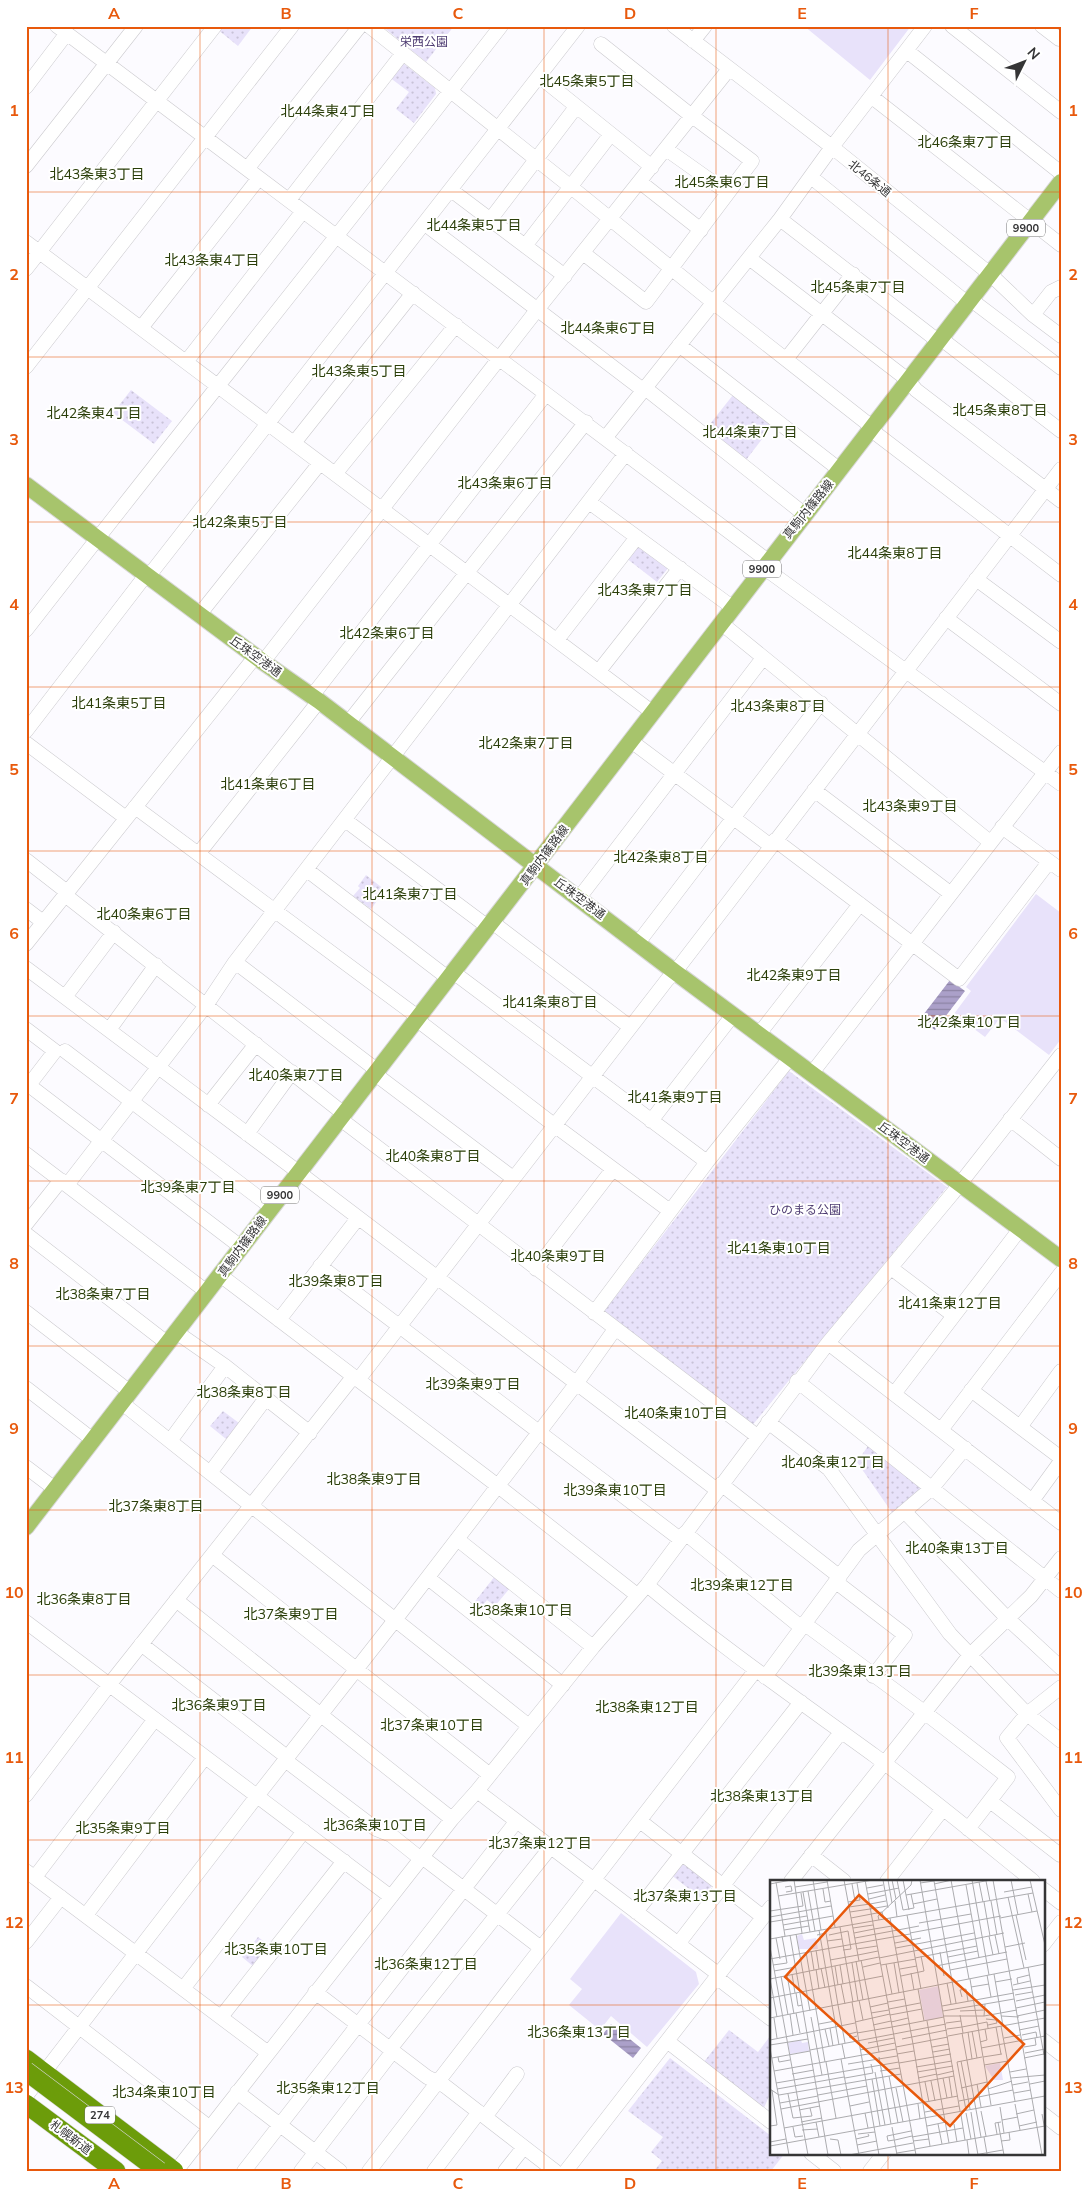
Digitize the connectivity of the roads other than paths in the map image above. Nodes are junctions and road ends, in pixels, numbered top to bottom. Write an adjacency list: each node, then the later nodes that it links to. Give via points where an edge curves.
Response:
1 (136, 26): 19 (street)
2 (215, 26): 25 (street)
3 (292, 26): 31 (street)
4 (360, 26): 37 (street)
5 (369, 26): 18 (street)
6 (501, 26): 23 (street)
7 (578, 26): 21 (street)
8 (674, 26): 15 (street, 北46条通)
9 (705, 26): 15 (street)
10 (925, 26): 17 (street)
11 (952, 26): 27 (street)
12 (1042, 26): 14 (street, via 1059,39)
13 (62, 30): 19 (street); 22 (street)
14 (1061, 37)
15 (693, 41): 20 (street, 北46条通)
16 (601, 44): 28 (street)
17 (907, 51): 24 (street); 38 (street)
18 (403, 53): 23 (street); 46 (street)
19 (107, 64): 25 (street); 35 (street)
20 (729, 70): 28 (street); 32 (street, 北46条通)
21 (540, 77): 26 (street); 29 (street)
22 (26, 87)
23 (451, 92): 29 (street); 54 (street)
24 (872, 97): 32 (street); 51 (street)
25 (157, 101): 31 (street); 58 (street)
26 (576, 107): 30 (street); 34 (street)
27 (1061, 112)
28 (692, 116): 33 (street); 45 (street, via 752,161)
29 (499, 129): 34 (street); 44 (street)
30 (611, 134): 36 (street); 43 (street)
31 (206, 138): 37 (street); 68 (street)
32 (832, 147): 39 (street); 65 (street, 北46条通)
33 (666, 149): 36 (street); 45 (street)
34 (536, 159): 43 (street); 49 (street)
35 (26, 166)
36 (652, 167): 41 (street)
37 (247, 169): 40 (street)
38 (1061, 173)
39 (811, 177): 48 (street); 70 (street)
40 (259, 178): 46 (street); 76 (street)
41 (640, 182): 50 (street); 53 (street)
42 (1061, 182): 51 (main road, 真駒内篠路線 / 9900)
43 (571, 186): 50 (street); 57 (street)
44 (451, 190): 49 (street); 52 (street)
45 (728, 193): 53 (street)
46 (289, 200): 47 (street)
47 (303, 211): 54 (street); 82 (street)
48 (780, 219): 60 (street); 64 (street)
49 (490, 220): 57 (street)
50 (610, 220): 59 (street); 62 (street)
51 (1030, 222): 56 (street); 65 (main road, 真駒内篠路線 / 9900)
52 (425, 224): 63 (street); 72 (street)
53 (701, 230): 62 (street)
54 (337, 237): 63 (street); 86 (street)
55 (26, 242): 58 (street)
56 (1061, 245)
57 (525, 246): 66 (street)
58 (40, 252): 61 (street); 68 (street)
59 (583, 253): 62 (street, via 646,302); 66 (street)
60 (749, 258): 71 (street); 73 (street)
61 (26, 269)
62 (671, 269): 71 (street)
63 (386, 273): 69 (street); 90 (street)
64 (853, 274): 73 (street); 78 (street)
65 (990, 274): 70 (main road, 真駒内篠路線 / 9900); 74 (street, 北46条通)
66 (565, 276): 72 (street)
67 (1061, 287): 74 (street, via 1051,292)
68 (88, 289): 76 (street); 83 (street)
69 (413, 293): 75 (street); 94 (street)
70 (969, 301): 78 (main road, 真駒内篠路線 / 9900); 84 (street)
71 (714, 303): 79 (street); 80 (street)
72 (537, 311): 81 (street); 87 (street)
73 (821, 315): 80 (street); 85 (street)
74 (1033, 315): 77 (street, 北46条通)
75 (456, 325): 81 (street); 99 (street)
76 (140, 328): 82 (street)
77 (1061, 336)
78 (939, 339): 85 (main road, 真駒内篠路線 / 9900); 92 (street)
79 (679, 345): 87 (street); 98 (street)
80 (787, 358): 91 (street)
81 (500, 360): 88 (street); 104 (street)
82 (186, 362): 86 (street)
83 (26, 366)
84 (1061, 368)
85 (908, 380): 91 (main road, 真駒内篠路線 / 9900); 101 (street, via 916,390)
86 (218, 386): 90 (street); 108 (street)
87 (644, 389): 93 (street); 105 (street)
88 (546, 394): 89 (street); 109 (street)
89 (586, 422): 93 (street); 112 (street)
90 (269, 424): 94 (street); 114 (street)
91 (871, 428): 98 (main road, 真駒内篠路線 / 9900); 106 (street)
92 (1061, 431)
93 (606, 437): 95 (street)
94 (294, 443): 96 (street)
95 (626, 453): 103 (street); 110 (street)
96 (320, 463): 99 (street); 118 (street)
97 (1061, 469): 101 (street)
98 (840, 470): 105 (main road, 真駒内篠路線 / 9900)
99 (335, 474): 104 (street)
100 (26, 485): 108 (main road, 丘珠空港通)
101 (1045, 489): 102 (street); 106 (street)
102 (1061, 501)
103 (589, 502): 107 (street); 116 (street)
104 (382, 509): 109 (street); 125 (street)
105 (804, 514): 110 (main road, 真駒内篠路線 / 9900)
106 (1009, 536): 113 (street); 115 (street)
107 (637, 537): 111 (street); 122 (street)
108 (97, 538): 114 (main road, 丘珠空港通); 121 (street)
109 (430, 545): 112 (street); 128 (street)
110 (766, 564): 117 (main road, 真駒内篠路線 / 9900); 127 (street)
111 (680, 568): 117 (street); 126 (street)
112 (468, 574): 116 (street); 132 (street)
113 (1061, 575)
114 (147, 576): 118 (main road, 丘珠空港通); 133 (street)
115 (976, 579): 119 (street); 123 (street)
116 (510, 605): 122 (street); 138 (street)
117 (732, 606): 120 (main road, 真駒内篠路線 / 9900)
118 (200, 615): 125 (main road, 丘珠空港通)
119 (946, 618): 127 (street); 130 (street)
120 (721, 624): 124 (street); 131 (main road, 真駒内篠路線 / 9900)
121 (26, 630)
122 (557, 640): 126 (street)
123 (1061, 642)
124 (763, 658): 129 (street); 140 (street)
125 (259, 659): 128 (main road, 丘珠空港通); 143 (street)
126 (599, 671): 131 (street)
127 (906, 672): 134 (street); 139 (street)
128 (315, 698): 132 (main road, 丘珠空港通); 150 (street)
129 (821, 703): 134 (street); 145 (street)
130 (1061, 704)
131 (652, 712): 135 (main road, 真駒内篠路線 / 9900)
132 (348, 723): 138 (main road, 丘珠空港通)
133 (26, 731)
134 (858, 735): 142 (street); 148 (street)
135 (631, 740): 140 (street); 153 (main road, 真駒内篠路線 / 9900)
136 (26, 742): 144 (street)
137 (1061, 752): 139 (street)
138 (393, 757): 146 (street); 153 (main road, 丘珠空港通)
139 (1045, 772): 141 (street); 147 (street)
140 (673, 773): 145 (street); 158 (street)
141 (1061, 784)
142 (814, 790): 149 (street); 156 (street)
143 (135, 807): 144 (street); 150 (street)
144 (126, 818): 157 (street)
145 (734, 818): 149 (street); 166 (street)
146 (345, 820): 154 (street); 163 (street)
147 (1002, 827): 148 (street); 152 (street)
148 (990, 842): 156 (street)
149 (773, 843): 159 (street); 171 (street)
150 (199, 853): 161 (street)
151 (26, 860): 157 (street)
152 (1049, 862): 155 (street); 165 (street, via 959,979)
153 (536, 865): 158 (main road, 丘珠空港通); 163 (main road, 真駒内篠路線 / 9900)
154 (307, 870): 161 (street); 172 (street)
155 (1061, 870)
156 (950, 893): 165 (street)
157 (66, 894): 162 (street); 164 (street)
158 (579, 898): 166 (main road, 丘珠空港通)
159 (860, 904): 165 (street); 180 (street)
160 (26, 909): 162 (street)
161 (275, 911): 168 (street); 176 (street)
162 (44, 922): 167 (street)
163 (490, 924): 172 (main road, 真駒内篠路線 / 9900); 177 (street)
164 (114, 932): 169 (street); 173 (street)
165 (911, 942): 188 (street)
166 (638, 943): 171 (main road, 丘珠空港通)
167 (26, 944)
168 (235, 962): 174 (street); 187 (street)
169 (156, 965): 174 (street); 179 (street)
170 (26, 968): 173 (street)
171 (675, 972): 175 (main road, 丘珠空港通); 177 (street)
172 (450, 975): 176 (main road, 真駒内篠路線 / 9900); 189 (street)
173 (65, 997): 179 (street)
174 (207, 1004): 181 (street); 185 (street)
175 (733, 1014): 180 (main road, 丘珠空港通); 195 (street)
176 (417, 1018): 187 (main road, 真駒内篠路線 / 9900); 196 (street)
177 (630, 1027): 189 (street)
178 (26, 1029): 190 (street, via 55,1051)
179 (109, 1030): 185 (street)
180 (759, 1034): 184 (main road, 丘珠空港通)
181 (256, 1044): 186 (street); 192 (street)
182 (66, 1051): 191 (street)
183 (1061, 1055): 194 (street)
184 (790, 1058): 188 (main road, 丘珠空港通); 201 (street)
185 (158, 1068): 191 (street); 192 (street)
186 (292, 1072): 193 (street); 197 (street)
187 (377, 1073): 193 (main road, 真駒内篠路線 / 9900); 204 (street)
188 (812, 1073): 206 (main road, 丘珠空港通)
189 (592, 1077): 195 (street); 196 (street)
190 (28, 1084): 198 (street)
191 (132, 1102): 198 (street); 207 (street)
192 (208, 1105): 197 (street)
193 (341, 1116): 203 (main road, 真駒内篠路線 / 9900); 211 (street)
194 (1010, 1119): 200 (street); 206 (street)
195 (651, 1121): 201 (street)
196 (554, 1125): 202 (street); 204 (street)
197 (247, 1134): 203 (street)
198 (102, 1141): 205 (street); 214 (street)
199 (26, 1154): 205 (street)
200 (1061, 1158)
201 (707, 1162): 208 (street)
202 (613, 1169): 208 (street); 218 (street)
203 (297, 1172): 207 (main road, 真駒内篠路線 / 9900); 209 (street)
204 (513, 1178): 211 (street)
205 (64, 1183): 210 (street); 222 (street)
206 (960, 1184): 212 (main road, 丘珠空港通); 217 (street)
207 (271, 1207): 214 (main road, 真駒内篠路線 / 9900)
208 (670, 1211): 224 (street)
209 (358, 1218): 216 (street); 221 (street)
210 (26, 1224)
211 (478, 1224): 218 (street); 221 (street)
212 (1020, 1229): 215 (main road, 丘珠空港通); 225 (street)
213 (26, 1234): 229 (street)
214 (241, 1247): 220 (main road, 真駒内篠路線 / 9900)
215 (1061, 1259)
216 (320, 1266): 226 (street); 227 (street)
217 (891, 1268): 225 (street); 230 (street)
218 (536, 1269): 224 (street)
219 (1061, 1273): 237 (street)
220 (220, 1275): 222 (main road, 真駒内篠路線 / 9900); 226 (street)
221 (436, 1278): 227 (street); 235 (street)
222 (207, 1292): 229 (main road, 真駒内篠路線 / 9900)
223 (26, 1312): 239 (street)
224 (594, 1313): 228 (street)
225 (954, 1315): 238 (street)
226 (279, 1320): 233 (street)
227 (398, 1326): 233 (street); 245 (street)
228 (615, 1329): 235 (street); 246 (street)
229 (172, 1338): 231 (street); 239 (main road, 真駒内篠路線 / 9900)
230 (828, 1343): 234 (street); 238 (street)
231 (226, 1366): 240 (street); 248 (street)
232 (1061, 1371): 242 (street)
233 (356, 1378): 244 (street); 253 (street)
234 (798, 1382): 241 (street); 255 (street)
235 (576, 1384): 245 (street); 254 (street)
236 (26, 1388): 247 (street)
237 (971, 1390): 242 (street); 243 (street)
238 (894, 1394): 243 (street)
239 (126, 1398): 247 (main road, 真駒内篠路線 / 9900); 248 (street)
240 (266, 1398): 244 (street); 252 (street)
241 (768, 1422): 246 (street); 262 (street, via 829,1469)
242 (1020, 1427): 250 (street)
243 (941, 1430): 249 (street)
244 (310, 1432): 258 (street)
245 (538, 1432): 253 (street); 263 (street)
246 (757, 1436): 254 (street)
247 (93, 1440): 256 (main road, 真駒内篠路線 / 9900)
248 (170, 1441): 252 (street)
249 (965, 1448): 255 (street); 257 (street)
250 (1061, 1460): 257 (street)
251 (26, 1467): 256 (street)
252 (210, 1473): 258 (street)
253 (498, 1486): 264 (street); 272 (street)
254 (719, 1487): 263 (street); 269 (street)
255 (932, 1488): 259 (street); 268 (street)
256 (55, 1490): 261 (main road, 真駒内篠路線 / 9900)
257 (1032, 1501): 260 (street)
258 (251, 1506): 265 (street); 275 (street)
259 (905, 1512): 262 (street); 274 (street)
260 (1061, 1523)
261 (26, 1527)
262 (877, 1535): 269 (street, via 860,1550); 280 (street, via 950,1634)
263 (682, 1536): 270 (street); 277 (street)
264 (457, 1539): 267 (street); 279 (street)
265 (212, 1555): 273 (street); 282 (street)
266 (1061, 1558): 268 (street)
267 (428, 1578): 275 (street); 286 (street)
268 (1046, 1578): 271 (street); 274 (street)
269 (838, 1580): 277 (street); 284 (street, via 905,1635)
270 (647, 1585): 272 (street); 283 (street)
271 (1061, 1591)
272 (636, 1595): 279 (street)
273 (176, 1600): 278 (street); 291 (street)
274 (1007, 1618): 280 (street); 281 (street)
275 (396, 1620): 282 (street); 293 (street)
276 (26, 1622): 285 (street)
277 (804, 1626): 283 (street); 284 (street)
278 (142, 1644): 285 (street); 297 (street)
279 (593, 1647): 286 (street)
280 (970, 1655): 289 (street); 290 (street)
281 (1061, 1668)
282 (357, 1670): 291 (street); 299 (street)
283 (760, 1674): 288 (street); 307 (street)
284 (873, 1676): 289 (street)
285 (109, 1685): 292 (street); 301 (street)
286 (563, 1685): 293 (street)
287 (1061, 1687): 290 (street)
288 (802, 1702): 294 (street); 312 (street)
289 (924, 1712): 298 (street); 303 (street, via 1008,1777)
290 (1027, 1714): 295 (street); 305 (street, via 1008,1738)
291 (321, 1715): 297 (street); 306 (street)
292 (154, 1719): 296 (street); 317 (street)
293 (529, 1726): 299 (street)
294 (841, 1732): 298 (street); 323 (street)
295 (1061, 1741)
296 (205, 1757): 302 (street); 332 (street)
297 (287, 1758): 302 (street); 315 (street, via 376,1829 391,1835)
298 (883, 1762): 304 (street); 314 (street)
299 (490, 1775): 300 (street)
300 (477, 1791): 306 (street); 308 (street)
301 (26, 1795)
302 (257, 1796): 310 (street); 338 (street)
303 (990, 1801): 309 (street); 313 (street)
304 (943, 1810): 309 (street); 322 (street)
305 (1061, 1810)
306 (452, 1819): 315 (street)
307 (640, 1821): 312 (street); 319 (street)
308 (516, 1822): 311 (street); 324 (street)
309 (968, 1829): 318 (street)
310 (304, 1831): 316 (street); 341 (street)
311 (550, 1848): 319 (street); 331 (street)
312 (682, 1854): 323 (street); 329 (street)
313 (1061, 1854)
314 (811, 1855): 320 (street); 321 (street)
315 (422, 1858): 324 (street); 327 (street)
316 (344, 1862): 327 (street); 343 (street)
317 (31, 1874): 326 (street)
318 (1027, 1879)
319 (594, 1880): 329 (street); 337 (street)
320 (792, 1880)
321 (843, 1880)
322 (888, 1880)
323 (723, 1884): 330 (street); 335 (street)
324 (464, 1889): 331 (street); 345 (street)
325 (1044, 1890): 328 (street)
326 (61, 1897): 332 (street); 334 (street)
327 (391, 1897): 342 (street)
328 (1061, 1902)
329 (636, 1912): 335 (street)
330 (767, 1912): 339 (street)
331 (496, 1914): 337 (street); 349 (street)
332 (86, 1916): 338 (street)
333 (1061, 1922): 336 (street)
334 (26, 1942)
335 (678, 1944): 339 (street)
336 (1044, 1944)
337 (541, 1948): 356 (street)
338 (136, 1954): 341 (street); 346 (street)
339 (717, 1976): 344 (street); 347 (street)
340 (26, 1986): 346 (street)
341 (183, 1989): 343 (street)
342 (315, 1992): 345 (street); 350 (street)
343 (220, 2017): 350 (street)
344 (770, 2017)
345 (358, 2025): 349 (street); 364 (street)
346 (80, 2026): 354 (street); 365 (street)
347 (667, 2041): 363 (street); 382 (street)
348 (1044, 2041): 351 (street)
349 (391, 2050): 356 (street); 368 (street)
350 (267, 2052): 358 (street)
351 (1061, 2054)
352 (26, 2059): 354 (highway, 274)
353 (26, 2071): 373 (highway, bridge)
354 (45, 2073): 359 (street); 374 (highway, 274)
355 (517, 2074): 361 (street)
356 (438, 2083): 361 (street); 378 (street)
357 (26, 2087): 372 (highway)
358 (237, 2092): 364 (street); 365 (street)
359 (26, 2096)
360 (26, 2104): 371 (highway, 札幌新道)
361 (482, 2114): 367 (street); 379 (street)
362 (1044, 2115): 366 (street)
363 (770, 2121)
364 (280, 2125): 368 (street); 375 (street)
365 (209, 2127): 374 (street)
366 (1061, 2128)
367 (524, 2147): 380 (street); 381 (street)
368 (315, 2152): 376 (street); 377 (street)
369 (812, 2154): 383 (street)
370 (883, 2154): 384 (street)
371 (116, 2171)
372 (138, 2171)
373 (159, 2171)
374 (175, 2171)
375 (244, 2171)
376 (301, 2171)
377 (340, 2171)
378 (370, 2171)
379 (434, 2171)
380 (505, 2171)
381 (555, 2171)
382 (566, 2171)
383 (834, 2171)
384 (870, 2171)

